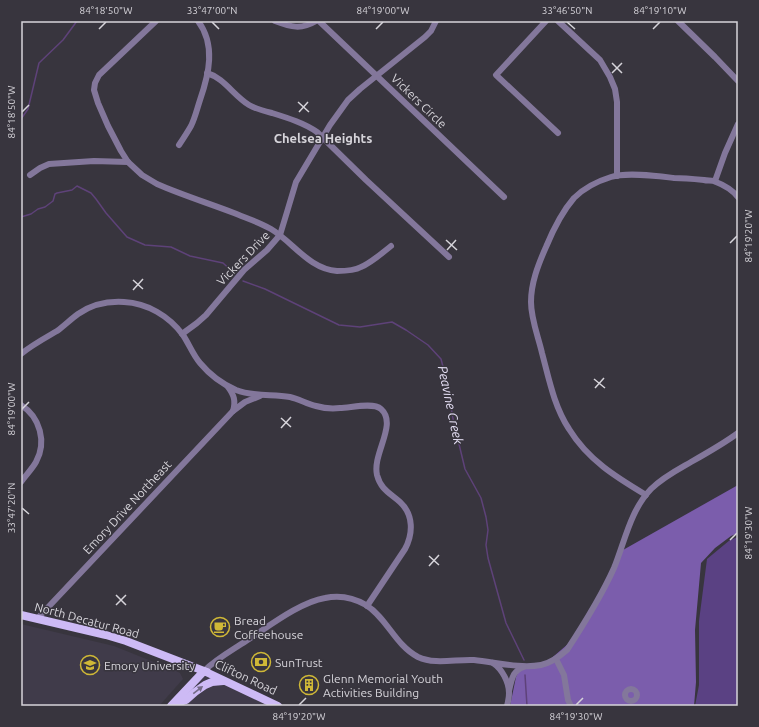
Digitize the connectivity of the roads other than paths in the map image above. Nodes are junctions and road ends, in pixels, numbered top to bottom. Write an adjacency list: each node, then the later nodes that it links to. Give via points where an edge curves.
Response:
1 (156, 21): 17 (street, via 107,66 95,82 94,90 98,103)
2 (198, 21): 10 (street, via 209,46)
3 (275, 21): 4 (street, via 295,27)
4 (316, 21)
5 (319, 21): 11 (street, Vickers Circle)
6 (436, 21): 11 (street, Vickers Drive, via 425,37)
7 (546, 21): 14 (street, via 496,75)
8 (558, 21): 19 (street, via 600,60 615,89)
9 (678, 21): 12 (street)
10 (207, 73): 15 (street, via 217,77 250,106 297,122); 16 (street, via 194,118)
11 (377, 75): 15 (street, Vickers Drive, via 348,100); 21 (street, Vickers Circle)
12 (738, 81)
13 (738, 124): 20 (street)
14 (558, 133)
15 (322, 137): 23 (street, Vickers Drive, via 296,182); 25 (street)
16 (179, 145)
17 (128, 162): 18 (street, via 50,164); 23 (street, via 157,184 252,220)
18 (30, 175)
19 (618, 176): 20 (street); 34 (street, via 584,190 559,219 538,265 531,304 553,395 569,430 596,462)
20 (715, 181): 22 (street)
21 (504, 197)
22 (738, 197)
23 (280, 235): 24 (street, via 313,262 337,271 361,267); 26 (street, Vickers Drive, via 244,270 206,315)
24 (391, 246)
25 (449, 257)
26 (182, 334): 27 (street, via 161,314 141,304 107,302 79,313); 28 (street, via 200,363 210,374)
27 (21, 354)
28 (228, 386): 29 (street, via 260,396); 31 (street, via 235,397)
29 (267, 395): 31 (street, Emory Drive Northeast, via 250,399); 35 (street, via 294,398 327,408 371,406 382,409 385,414 388,424 379,453 377,473 384,489 406,510 411,520 411,532 405,549)
30 (21, 405): 33 (street, via 35,419 41,439 35,463)
31 (233, 411): 37 (street, Emory Drive Northeast)
32 (738, 433): 34 (street, via 671,473)
33 (21, 482)
34 (646, 495): 38 (street, via 632,518 602,593 567,650)
35 (367, 606): 39 (street, via 413,654 437,661 475,660); 41 (street, via 340,597 314,601 223,655)
36 (21, 615): 37 (main road, North Decatur Road)
37 (37, 619): 41 (main road, North Decatur Road, via 108,636)
38 (556, 659): 40 (street, via 544,664); 48 (street, via 564,675)
39 (493, 663): 40 (street); 43 (street, via 503,673)
40 (527, 666): 43 (street, via 515,672)
41 (204, 671): 42 (main road, North Decatur Road); 45 (main road, Clifton Road)
42 (225, 681): 44 (main road, North Decatur Road); 45 (main road, one-way to 42, via 186,700 205,685)
43 (509, 692): 47 (street)
44 (252, 694): 46 (main road, Clifton Road)
45 (172, 705)
46 (278, 706)
47 (507, 706)
48 (571, 706)

